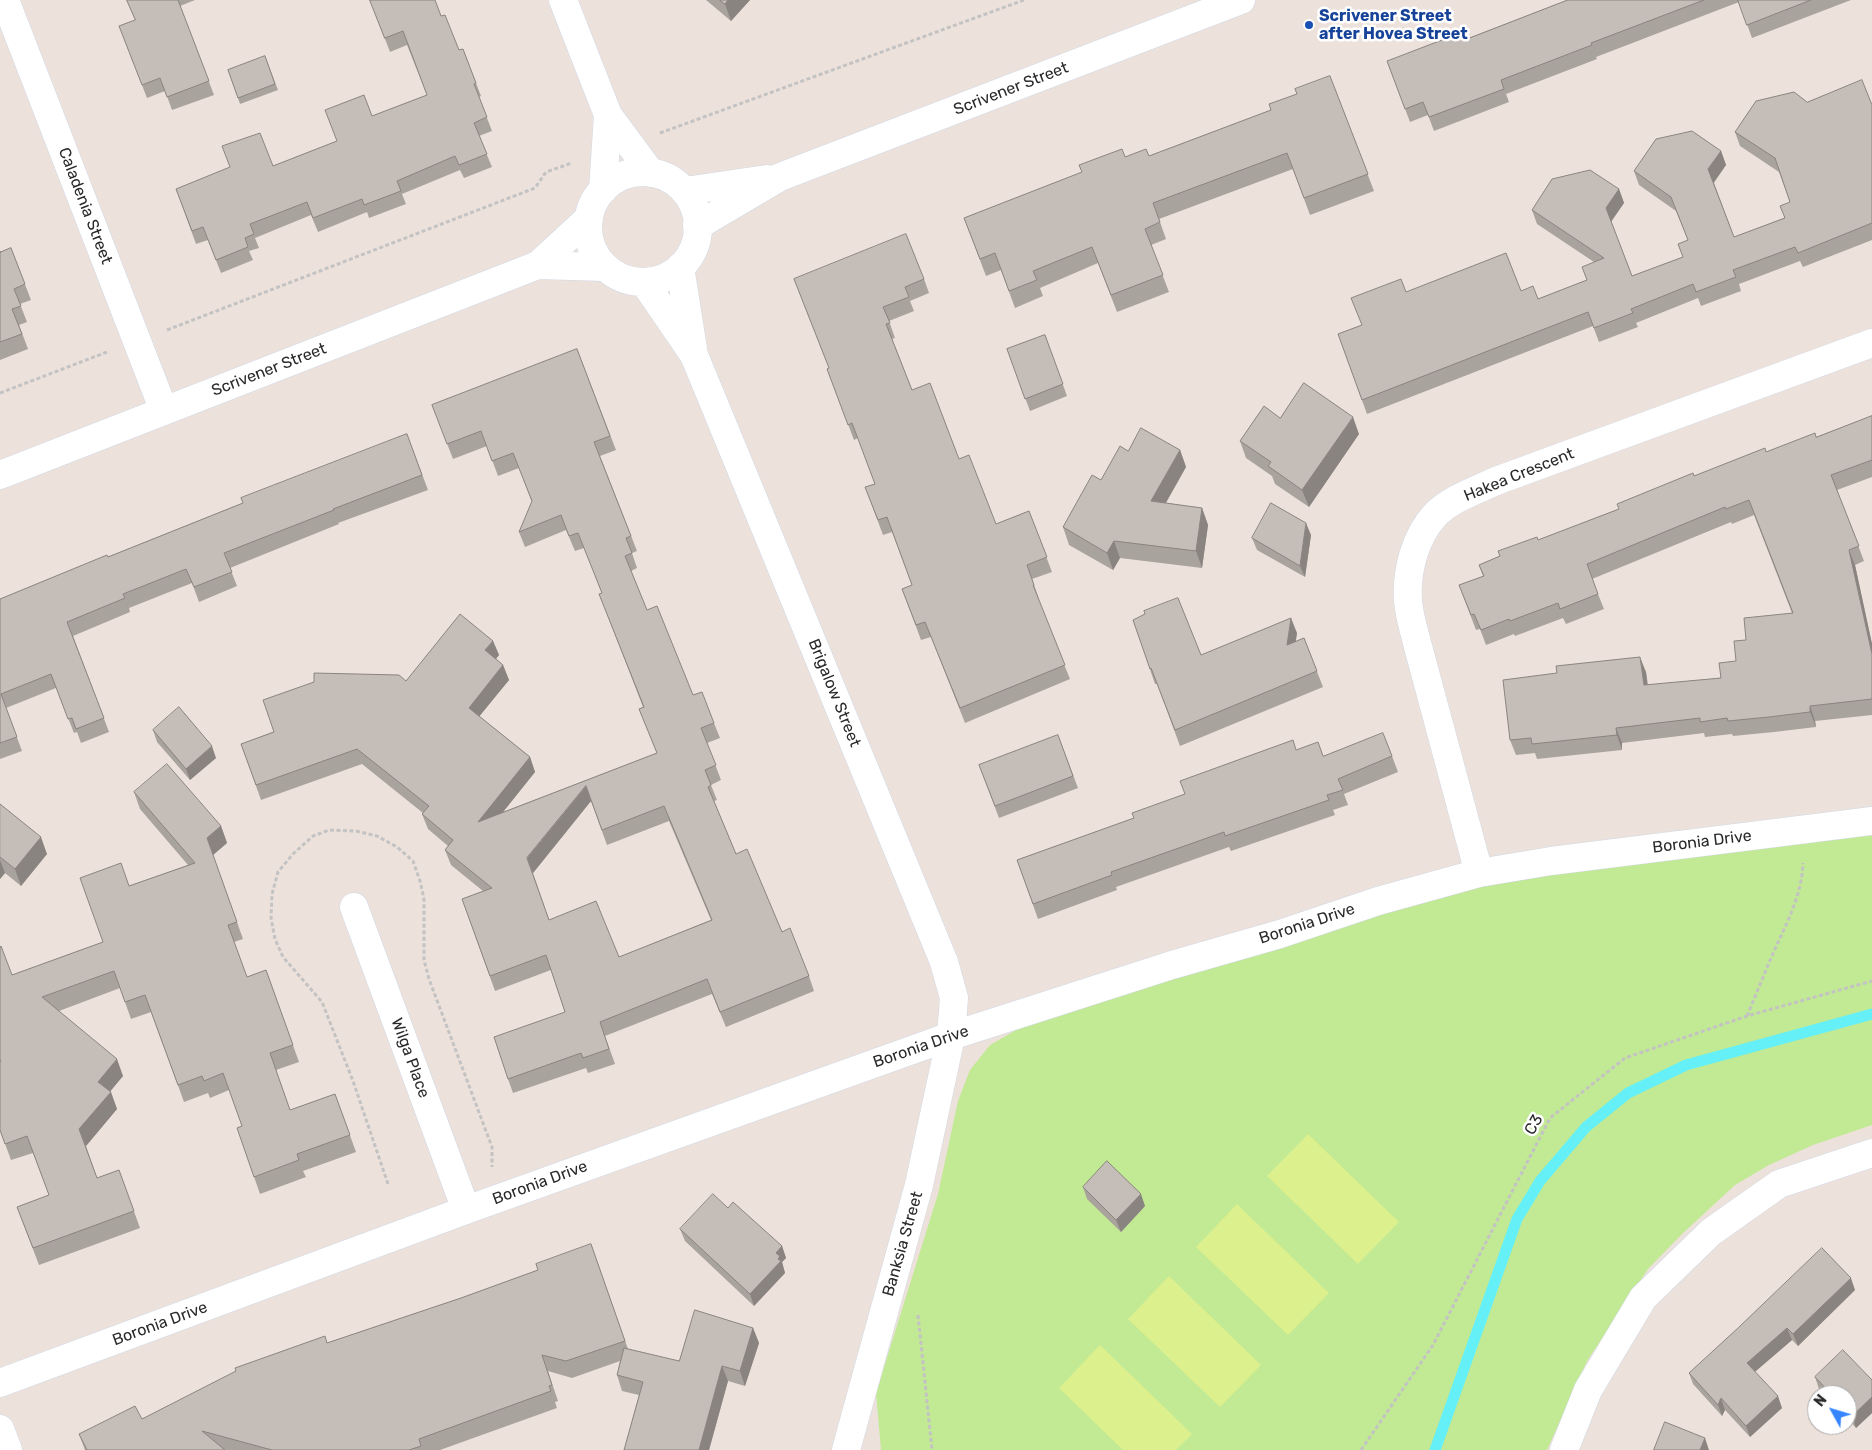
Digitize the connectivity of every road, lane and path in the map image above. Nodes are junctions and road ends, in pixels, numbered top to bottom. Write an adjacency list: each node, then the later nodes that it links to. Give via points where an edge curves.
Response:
1 (5, 0): 23 (street, Caladenia Street)
2 (563, 0): 5 (street)
3 (1024, 0): 6 (path)
4 (1241, 0): 9 (street, Scrivener Street)
5 (608, 115): 8 (street); 10 (street)
6 (691, 122)
7 (546, 172): 18 (path, via 535,188)
8 (651, 173): 10 (street, via 634,173 617,179); 11 (street, via 670,180)
9 (780, 177): 11 (street, Scrivener Street); 13 (street, Scrivener Street)
10 (603, 190): 12 (street, via 592,206)
11 (684, 191): 13 (street, via 692,203)
12 (589, 218): 14 (street, Scrivener Street); 15 (street, via 591,246)
13 (698, 226): 16 (street, via 693,248)
14 (538, 265): 15 (street, Scrivener Street); 23 (street, Scrivener Street)
15 (605, 267): 17 (street, via 619,277)
16 (680, 268): 17 (street, via 663,278); 20 (street, Brigalow Street)
17 (644, 282): 20 (street, Brigalow Street)
18 (188, 321)
19 (1872, 343): 27 (street, Hakea Crescent, via 1496,481 1436,514 1420,537 1409,570 1408,602)
20 (694, 355): 31 (street, Brigalow Street, via 944,962 954,998)
21 (89, 359): 22 (path)
22 (0, 393)
23 (164, 411): 24 (street, Scrivener Street)
24 (0, 475)
25 (1872, 821): 26 (street, Boronia Drive)
26 (1806, 829): 27 (street, Boronia Drive); 30 (path, via 1803,868 1796,899)
27 (1479, 873): 31 (street, Boronia Drive, via 1378,901)
28 (354, 907): 33 (street, Wilga Place)
29 (1872, 981): 30 (path, C3)
30 (1747, 1016): 40 (path, C3, via 1625,1058 1550,1118 1433,1345)
31 (951, 1036): 33 (street, Boronia Drive); 38 (street, Banksia Street, via 919,1185)
32 (1872, 1153): 41 (street, via 1779,1184 1711,1232 1656,1284 1643,1298 1588,1390)
33 (466, 1210): 35 (street, Boronia Drive)
34 (917, 1306): 39 (path)
35 (0, 1383)
36 (0, 1429): 37 (street)
37 (8, 1450)
38 (846, 1450)
39 (932, 1450)
40 (1361, 1450)
41 (1564, 1450)

